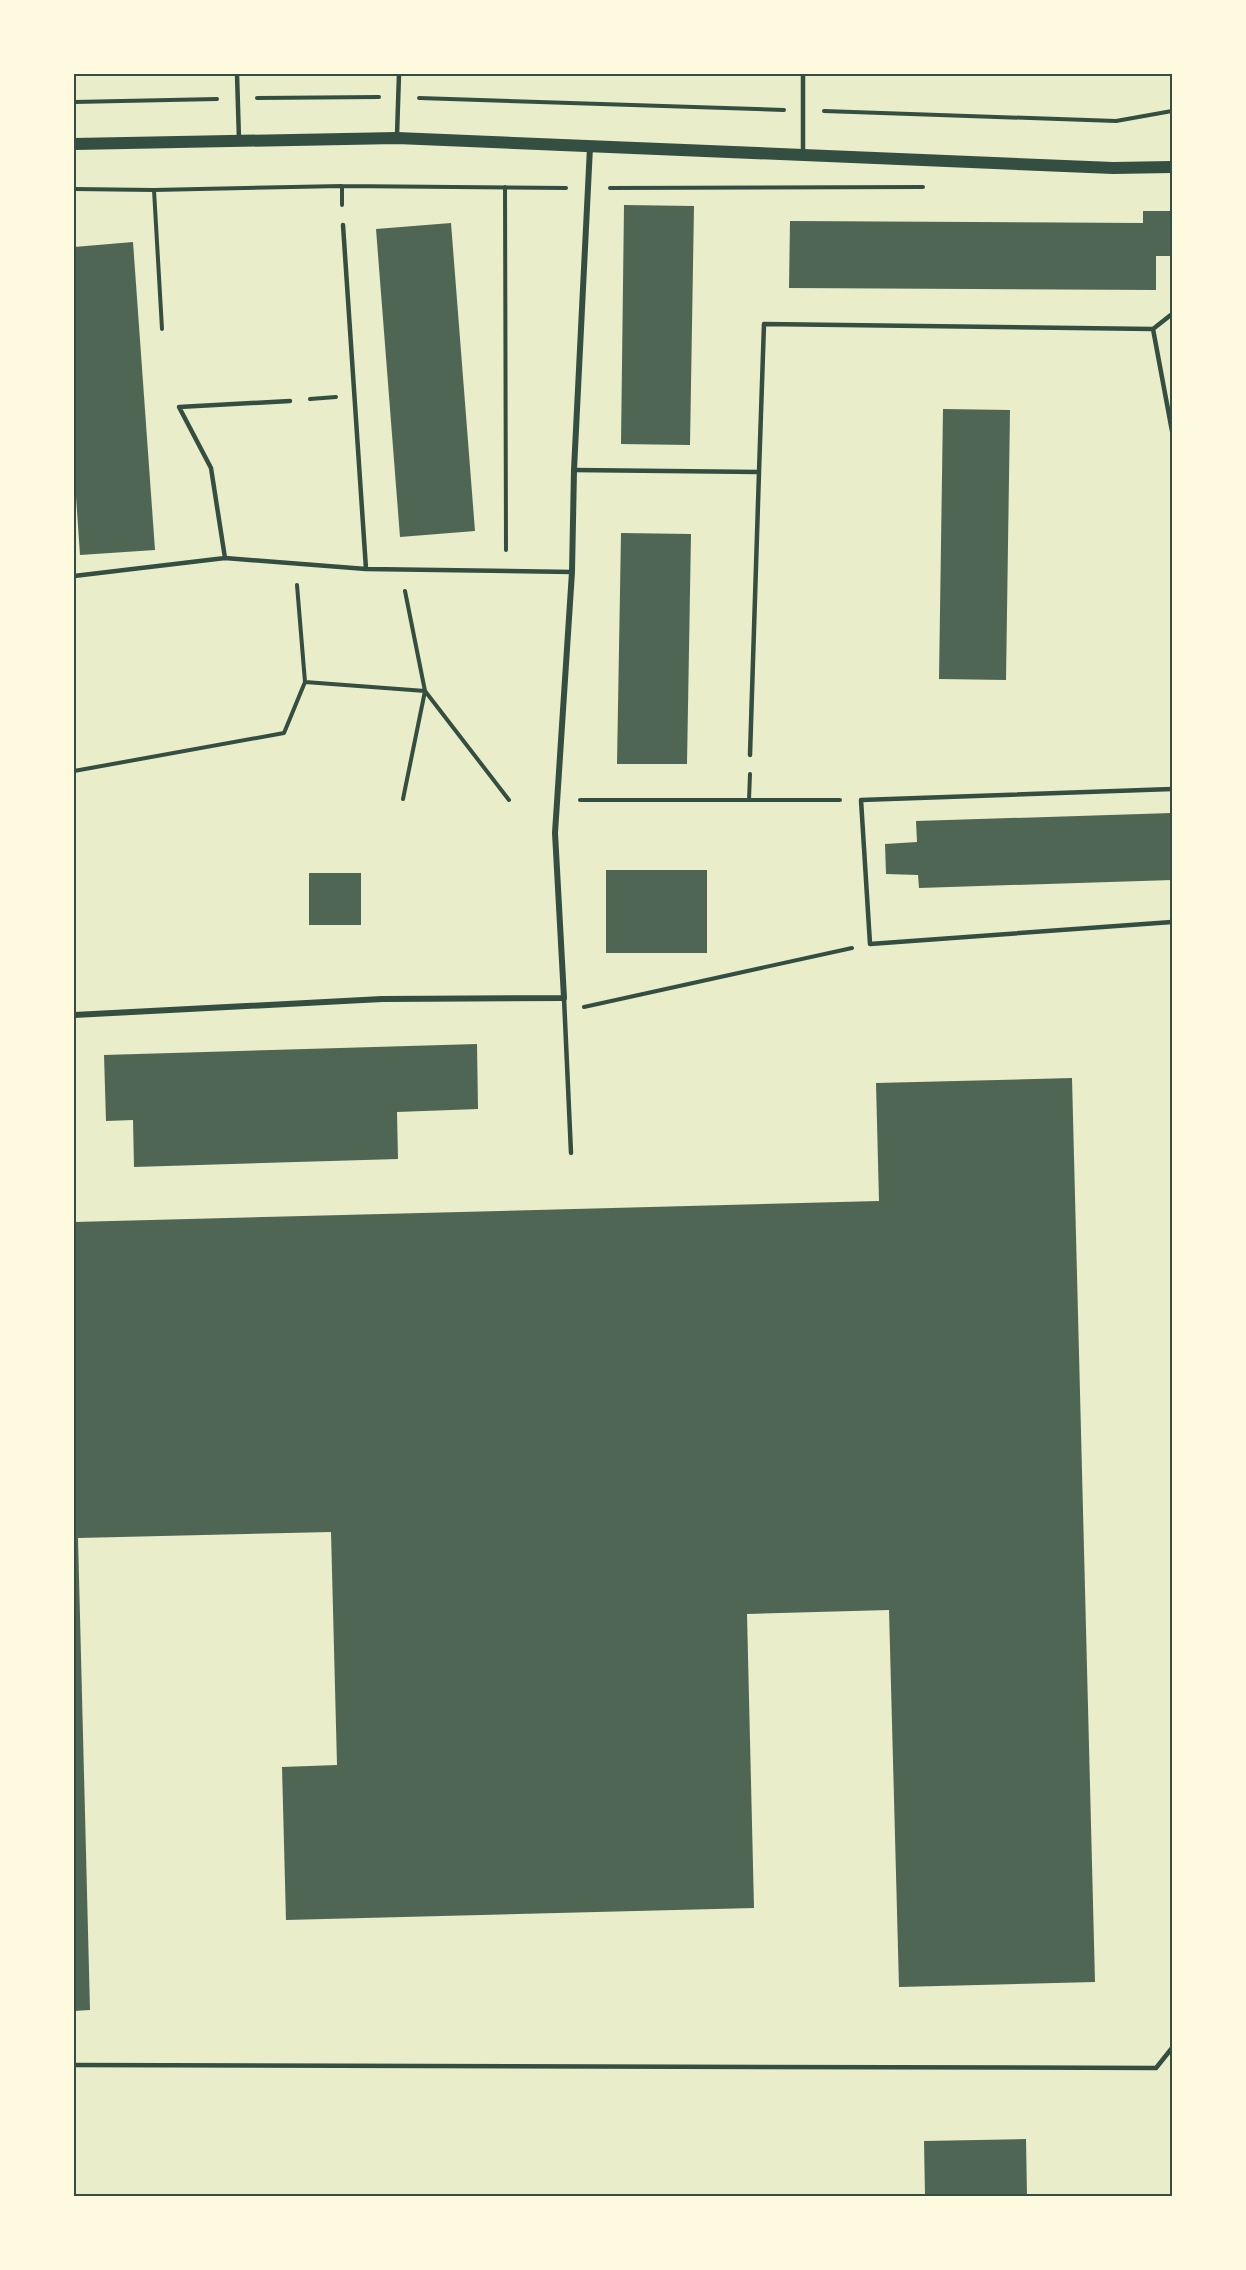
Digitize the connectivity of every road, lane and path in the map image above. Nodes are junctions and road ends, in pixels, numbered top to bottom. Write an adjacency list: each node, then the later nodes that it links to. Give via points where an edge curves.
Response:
1 (237, 74): 5 (lane)
2 (399, 74): 4 (lane)
3 (803, 74): 7 (lane)
4 (398, 97): 5 (path); 7 (path); 9 (lane)
5 (238, 99): 6 (path); 10 (lane)
6 (74, 102)
7 (802, 111): 8 (path, via 1116,121); 13 (lane)
8 (1173, 111)
9 (397, 138): 10 (main road); 12 (main road)
10 (239, 140): 11 (main road)
11 (74, 144)
12 (590, 147): 13 (main road); 18 (street)
13 (803, 155): 14 (main road)
14 (1173, 167)
15 (342, 186): 16 (path); 20 (path); 21 (path)
16 (505, 187): 18 (path); 34 (path)
17 (933, 187): 18 (path)
18 (588, 188): 28 (street)
19 (74, 189): 20 (path)
20 (154, 190): 23 (path)
21 (343, 225): 25 (lane)
22 (1173, 314): 24 (lane)
23 (162, 329)
24 (1153, 329): 27 (lane); 29 (lane, via 764,324)
25 (354, 395): 26 (path); 32 (lane)
26 (290, 401): 30 (lane, via 179,406 211,468)
27 (1173, 430)
28 (574, 470): 29 (lane); 35 (street)
29 (759, 472): 39 (lane)
30 (225, 558): 31 (lane); 36 (lane)
31 (296, 564): 32 (lane); 37 (path)
32 (366, 569): 33 (lane)
33 (401, 570): 34 (lane); 38 (path)
34 (507, 571): 35 (lane)
35 (572, 572): 47 (street, via 555,833)
36 (74, 576)
37 (305, 682): 38 (path); 40 (path, via 284,733)
38 (425, 691): 42 (path); 43 (path)
39 (750, 755)
40 (74, 771)
41 (1173, 789): 45 (lane)
42 (403, 799)
43 (509, 800)
44 (580, 800): 45 (path)
45 (861, 800): 46 (lane, via 870,944)
46 (1173, 922)
47 (564, 998): 48 (street, via 382,999); 49 (lane)
48 (74, 1015)
49 (571, 1153)
50 (1173, 2048): 51 (lane, via 1156,2068)
51 (74, 2065)

